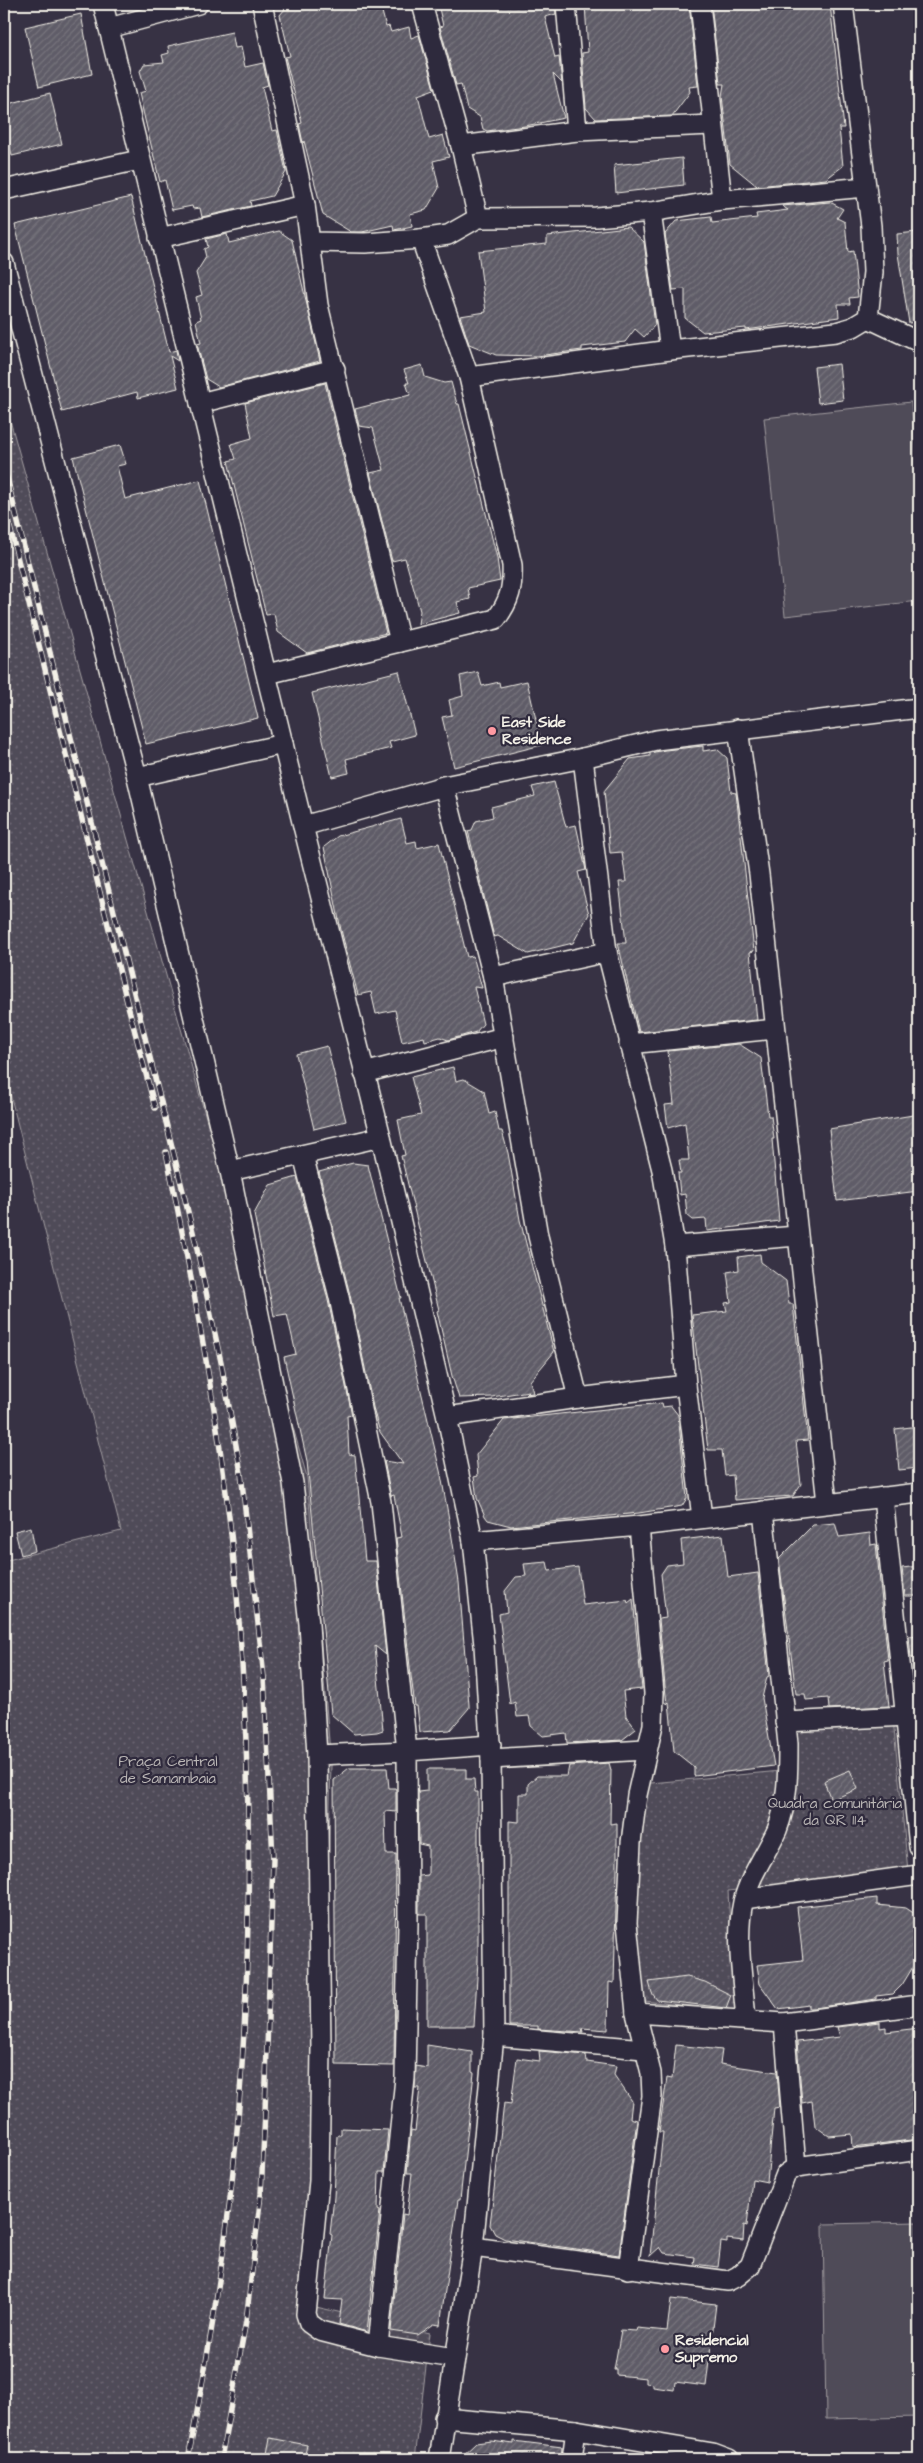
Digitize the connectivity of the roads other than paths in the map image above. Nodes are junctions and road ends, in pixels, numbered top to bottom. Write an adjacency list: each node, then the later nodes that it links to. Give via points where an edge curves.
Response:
1 (103, 4): 8 (street)
2 (198, 4): 8 (street)
3 (262, 4): 16 (street)
4 (422, 4): 11 (street)
5 (566, 4): 10 (street)
6 (700, 4): 9 (street)
7 (843, 4): 13 (street)
8 (109, 28): 12 (street)
9 (712, 125): 10 (street); 15 (street)
10 (577, 131): 11 (street)
11 (462, 146): 18 (street)
12 (139, 160): 14 (street); 19 (street)
13 (866, 187): 15 (street); 23 (street, via 873,272)
14 (4, 190)
15 (722, 200): 17 (street)
16 (305, 205): 19 (street); 21 (street)
17 (651, 212): 18 (street, via 596,217); 25 (street)
18 (478, 218): 20 (street, via 448,235)
19 (159, 238): 28 (street)
20 (421, 239): 21 (street); 27 (street)
21 (310, 242): 26 (street, via 318,304)
22 (4, 263): 35 (street)
23 (868, 318): 24 (street); 25 (street, via 836,332)
24 (919, 342)
25 (670, 350): 27 (street)
26 (335, 369): 28 (street); 29 (street)
27 (469, 377): 29 (street, via 512,564 508,604 496,619)
28 (200, 403): 30 (street)
29 (400, 642): 30 (street)
30 (267, 674): 33 (street)
31 (919, 708): 32 (street)
32 (738, 729): 34 (street, via 656,740); 40 (street, via 759,874)
33 (283, 744): 35 (street); 37 (street)
34 (583, 758): 36 (street); 38 (street)
35 (137, 777): 46 (street)
36 (444, 786): 37 (street); 39 (street)
37 (303, 826): 43 (street)
38 (607, 952): 39 (street); 42 (street)
39 (494, 977): 41 (street)
40 (775, 1029): 42 (street); 47 (street)
41 (504, 1037): 43 (street); 50 (street, via 538,1236)
42 (629, 1044): 48 (street, via 662,1170)
43 (364, 1073): 44 (street)
44 (381, 1137): 45 (street); 51 (street)
45 (303, 1155): 46 (street); 62 (street, via 339,1297 381,1502)
46 (230, 1171): 64 (street, via 293,1483 309,1624)
47 (797, 1236): 48 (street); 54 (street)
48 (675, 1246): 49 (street)
49 (686, 1385): 50 (street); 56 (street)
50 (578, 1398): 51 (street)
51 (447, 1416): 58 (street)
52 (919, 1493): 53 (street)
53 (882, 1497): 54 (street); 59 (street)
54 (827, 1503): 55 (street)
55 (763, 1511): 56 (street); 60 (street)
56 (702, 1518): 57 (street)
57 (639, 1526): 58 (street); 61 (street, via 654,1692 653,1725)
58 (474, 1541): 63 (street)
59 (906, 1716): 60 (street); 65 (street)
60 (785, 1722): 68 (street, via 788,1769 782,1814)
61 (646, 1750): 63 (street); 70 (street, via 631,1843 627,1924)
62 (407, 1751): 63 (street); 64 (street); 79 (street, via 405,2078)
63 (491, 1752): 73 (street)
64 (317, 1755): 79 (street, via 321,2048 319,2181 306,2314 309,2323 320,2331)
65 (916, 1764): 66 (street)
66 (919, 1847)
67 (919, 1875): 68 (street)
68 (744, 1899): 71 (street, via 740,1929)
69 (919, 2005): 72 (street)
70 (636, 2013): 71 (street); 74 (street)
71 (746, 2019): 72 (street)
72 (784, 2023): 76 (street)
73 (494, 2036): 74 (street); 77 (street)
74 (644, 2050): 78 (street, via 652,2096)
75 (919, 2150): 76 (street)
76 (796, 2167): 78 (street, via 786,2174 750,2266 738,2276 728,2281)
77 (473, 2247): 78 (street); 80 (street)
78 (628, 2269)
79 (378, 2346): 80 (street)
80 (454, 2358): 81 (street)
81 (444, 2418): 82 (street); 83 (street)
82 (576, 2430): 84 (street); 85 (street, via 713,2453)
83 (439, 2459)
84 (572, 2459)
85 (729, 2459)

